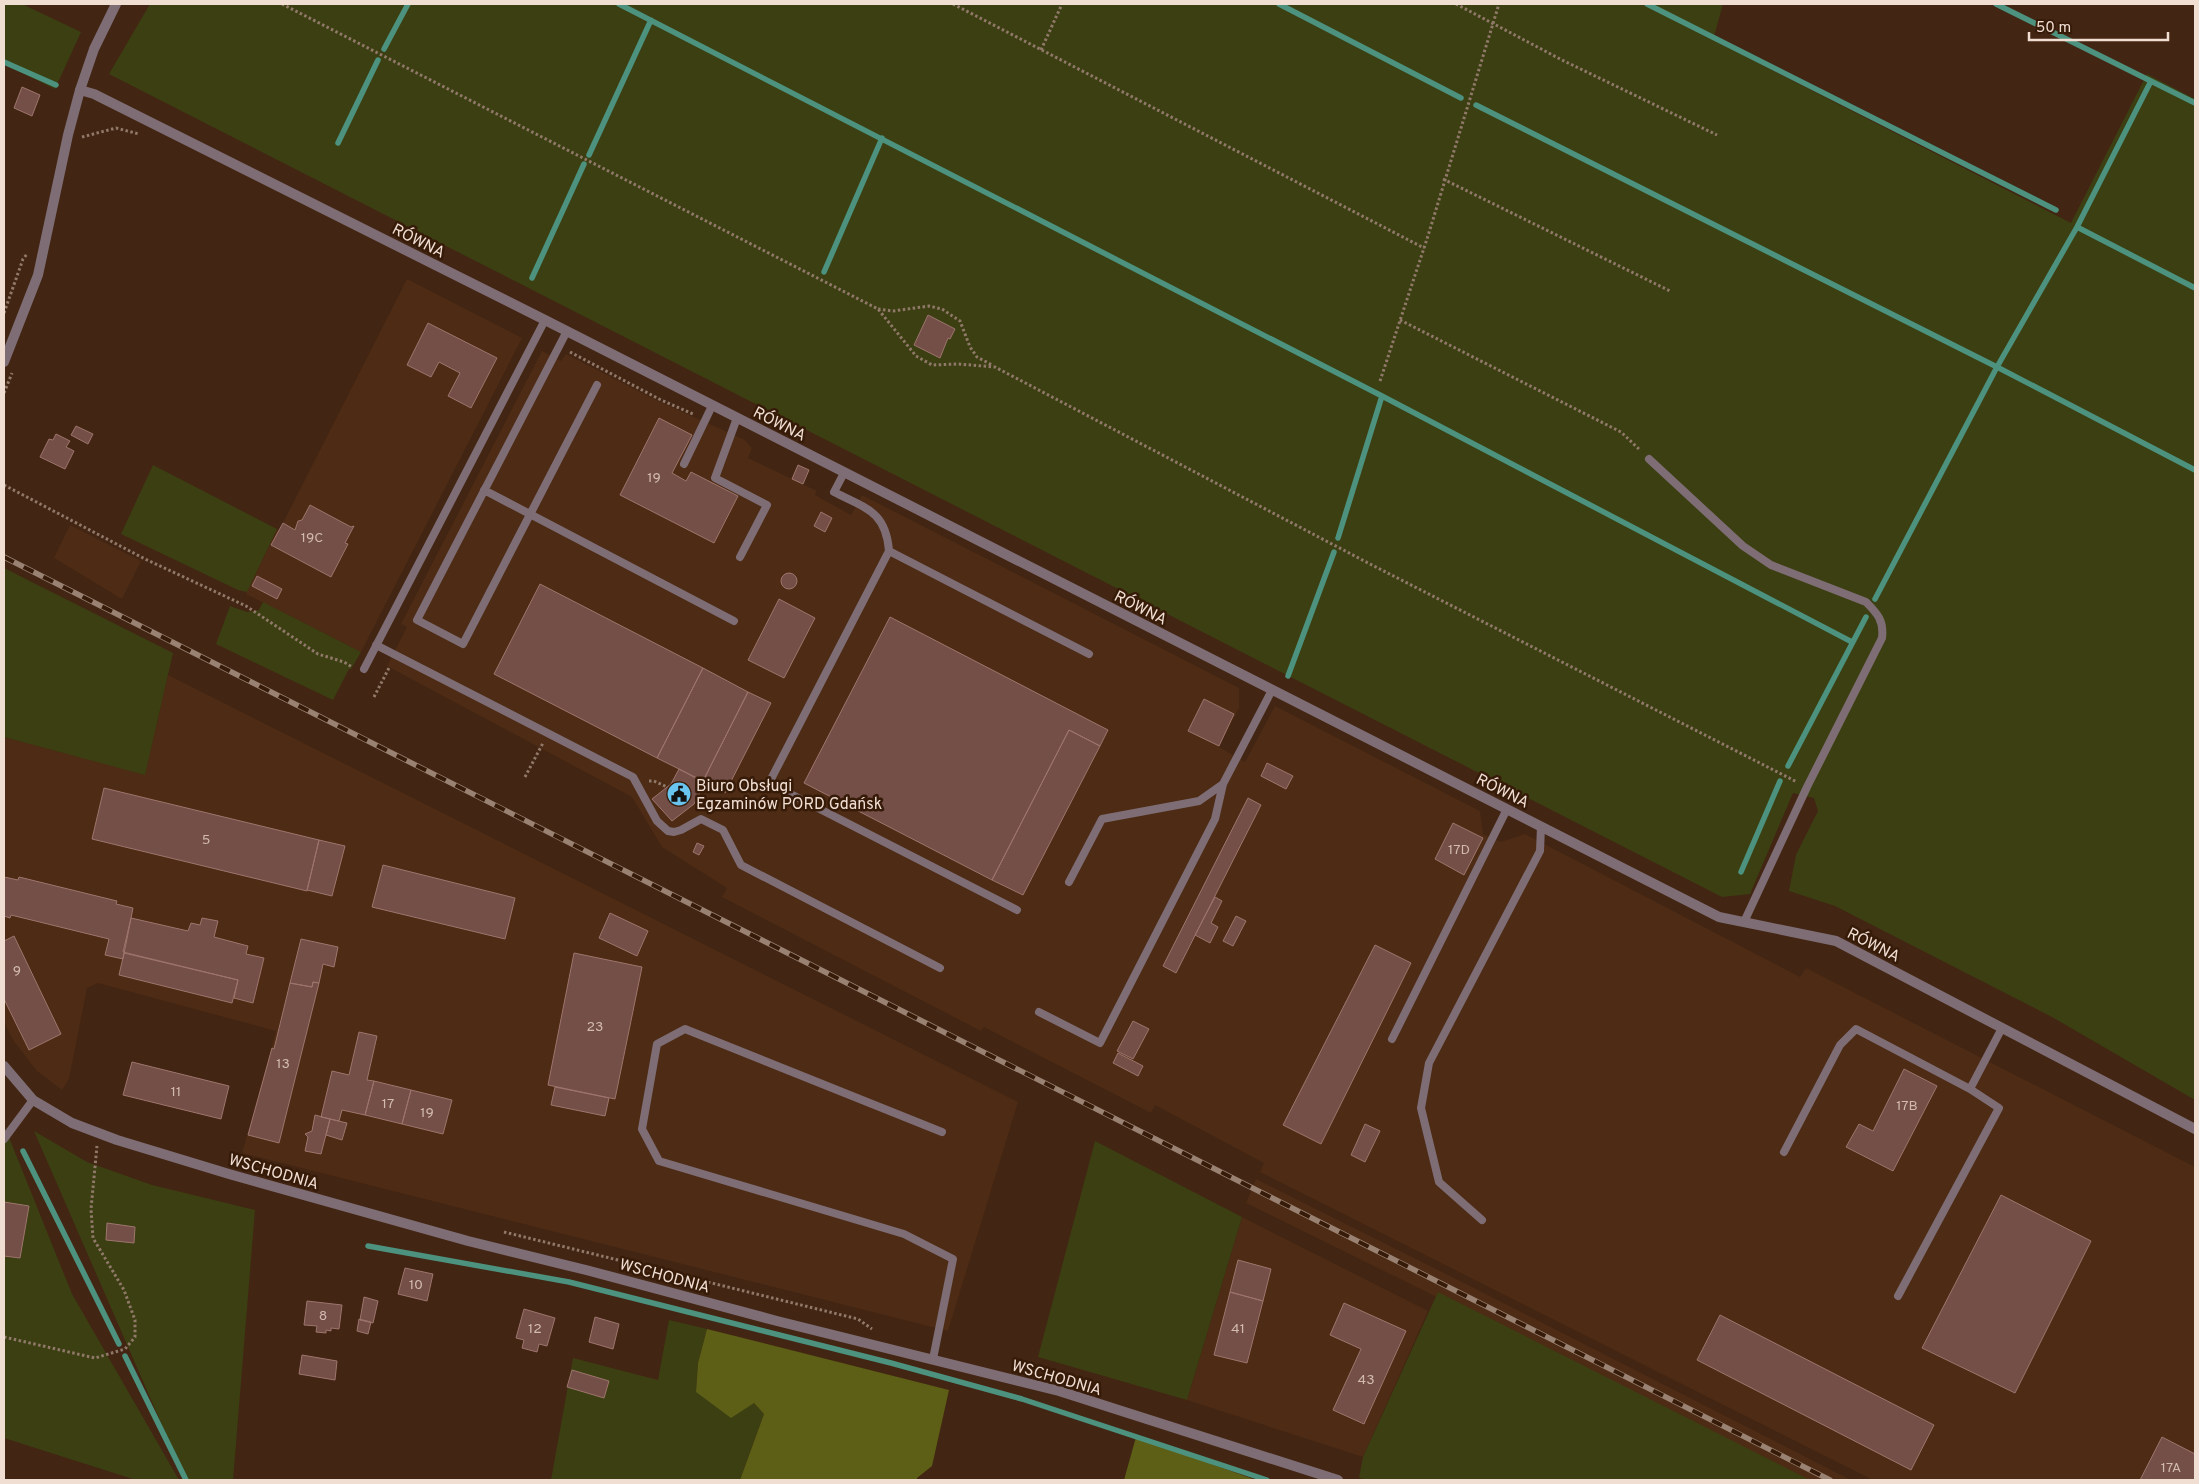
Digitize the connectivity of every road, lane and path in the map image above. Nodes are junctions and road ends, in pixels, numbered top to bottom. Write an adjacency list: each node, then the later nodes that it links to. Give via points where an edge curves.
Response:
1 (116, 4): 9 (street, via 94,49)
2 (282, 4): 14 (path)
3 (953, 4): 8 (path)
4 (1062, 4): 8 (path)
5 (1456, 4): 7 (path)
6 (1499, 4): 7 (path)
7 (1492, 23): 10 (path); 11 (path)
8 (1041, 50): 12 (path)
9 (80, 90): 15 (street, RÓWNA); 18 (street, via 38,275)
10 (1716, 135)
11 (1444, 179): 12 (path); 13 (path)
12 (1424, 248): 16 (path)
13 (1670, 291)
14 (878, 309): 19 (path, via 916,356 932,366); 19 (path, via 893,311 929,306 942,309 960,321 977,356)
15 (545, 320): 17 (street, RÓWNA); 33 (lane)
16 (1400, 320): 20 (path); 24 (path, via 1621,432)
17 (566, 331): 22 (street, RÓWNA); 28 (lane)
18 (4, 362)
19 (995, 367): 43 (path)
20 (1380, 381)
21 (597, 384): 29 (lane)
22 (712, 406): 23 (street, RÓWNA); 25 (lane)
23 (737, 418): 26 (street, RÓWNA); 31 (lane, via 715,478 767,505)
24 (1649, 459): 43 (lane, via 1743,546 1771,565 1866,602 1884,626 1882,638)
25 (684, 464)
26 (844, 472): 30 (lane, via 834,492 870,511 881,521 888,534); 38 (street, RÓWNA)
27 (4, 485): 35 (path, via 145,559 246,606 318,654)
28 (484, 490): 29 (lane); 29 (lane, via 417,620 463,644)
29 (530, 514): 32 (lane)
30 (889, 550): 34 (lane); 47 (lane, via 769,782)
31 (740, 557)
32 (734, 621)
33 (376, 645): 37 (lane); 49 (lane, via 633,778 657,821 668,830 674,832 701,819 723,830 741,865)
34 (1089, 654)
35 (344, 662)
36 (392, 663): 39 (path)
37 (364, 669)
38 (1272, 690): 42 (lane); 44 (street, RÓWNA)
39 (374, 697)
40 (543, 743): 41 (path)
41 (525, 777)
42 (1223, 784): 46 (lane, via 1198,801 1102,819); 50 (lane, via 1216,819 1100,1043)
43 (1806, 787): 48 (lane)
44 (1507, 809): 45 (street, RÓWNA); 52 (lane)
45 (1541, 827): 48 (street, RÓWNA, via 1719,917); 61 (lane, via 1540,851 1429,1063 1421,1108 1439,1182)
46 (1069, 882)
47 (1017, 910)
48 (1744, 922): 51 (street, RÓWNA, via 1836,941)
49 (940, 968)
50 (1038, 1012)
51 (2002, 1028): 54 (lane); 56 (street, RÓWNA)
52 (1392, 1039)
53 (4, 1066): 55 (street, WSCHODNIA)
54 (1970, 1089): 59 (lane, via 1856,1029 1840,1045); 62 (lane, via 1999,1108)
55 (33, 1100): 58 (lane); 64 (street, WSCHODNIA, via 72,1123 116,1140 229,1174 468,1241)
56 (2195, 1129)
57 (942, 1132): 64 (lane, via 685,1029 657,1044 642,1129 659,1161 904,1234 953,1259)
58 (4, 1139)
59 (1784, 1152)
60 (95, 1165): 63 (path, via 91,1209 93,1238 124,1290 135,1320 135,1337 124,1349 95,1358)
61 (1482, 1220)
62 (1898, 1296)
63 (4, 1337)
64 (933, 1359): 65 (street, WSCHODNIA, via 1059,1391)
65 (1338, 1480)

